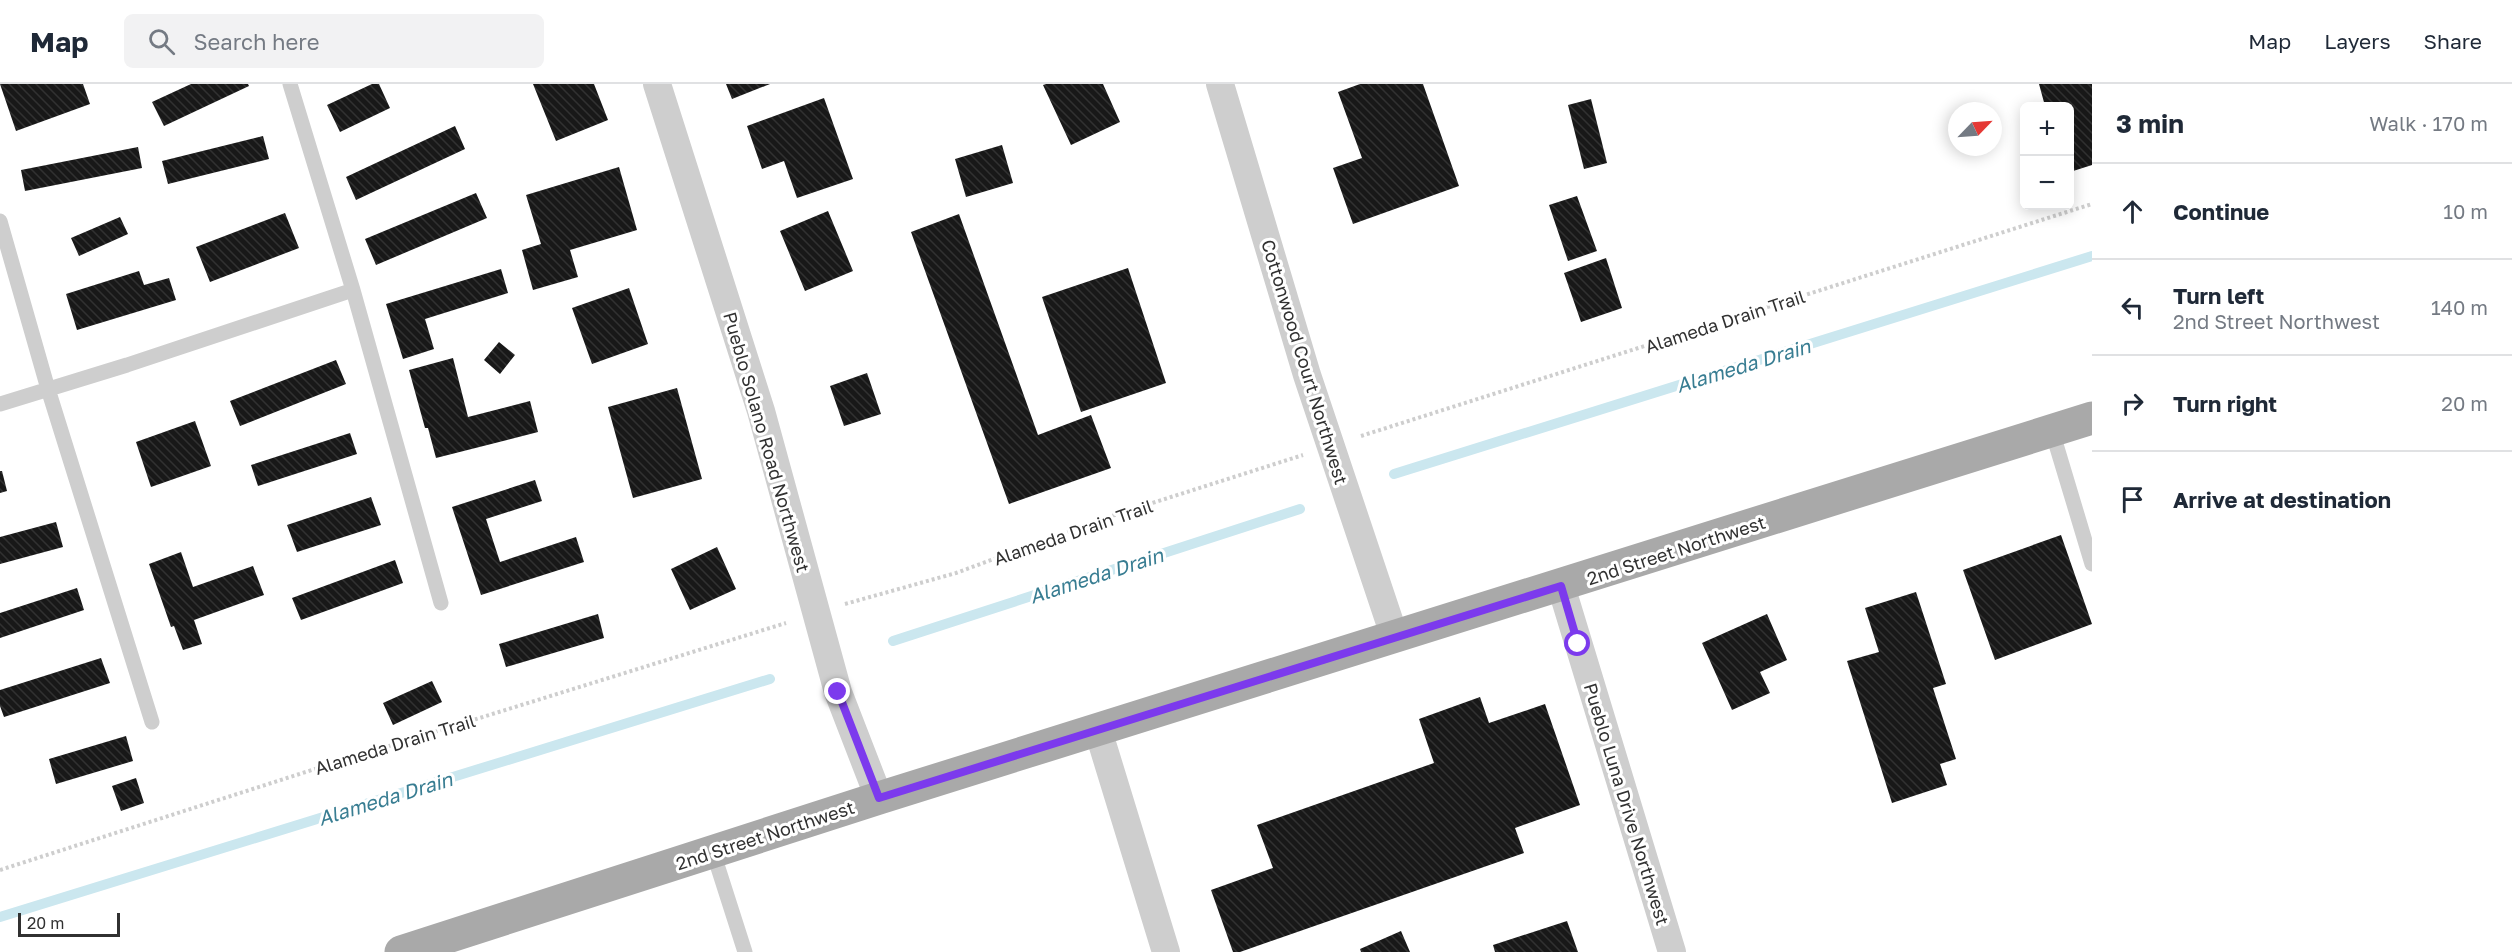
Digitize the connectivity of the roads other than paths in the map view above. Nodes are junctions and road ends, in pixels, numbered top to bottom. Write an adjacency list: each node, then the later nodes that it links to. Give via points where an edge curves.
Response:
1 (290, 84): 5 (lane)
2 (657, 84): 16 (street, Pueblo Solano Road Northwest, via 761,411 838,692)
3 (1220, 84): 13 (street, Cottonwood Court Northwest, via 1307,375)
4 (0, 221): 6 (lane)
5 (353, 290): 6 (lane); 12 (lane)
6 (48, 389): 7 (lane); 14 (lane)
7 (0, 404)
8 (2092, 418): 9 (main road, 2nd Street Northwest)
9 (2052, 431): 10 (lane); 11 (main road, 2nd Street Northwest)
10 (2092, 564)
11 (1561, 586): 13 (main road, 2nd Street Northwest); 21 (street, Pueblo Luna Drive Northwest)
12 (441, 603)
13 (1395, 638): 15 (main road, 2nd Street Northwest)
14 (152, 722)
15 (1098, 730): 16 (main road, 2nd Street Northwest); 20 (street)
16 (879, 798): 17 (main road, 2nd Street Northwest)
17 (713, 852): 18 (main road, 2nd Street Northwest); 19 (lane)
18 (401, 952)
19 (745, 952)
20 (1166, 952)
21 (1672, 952)

